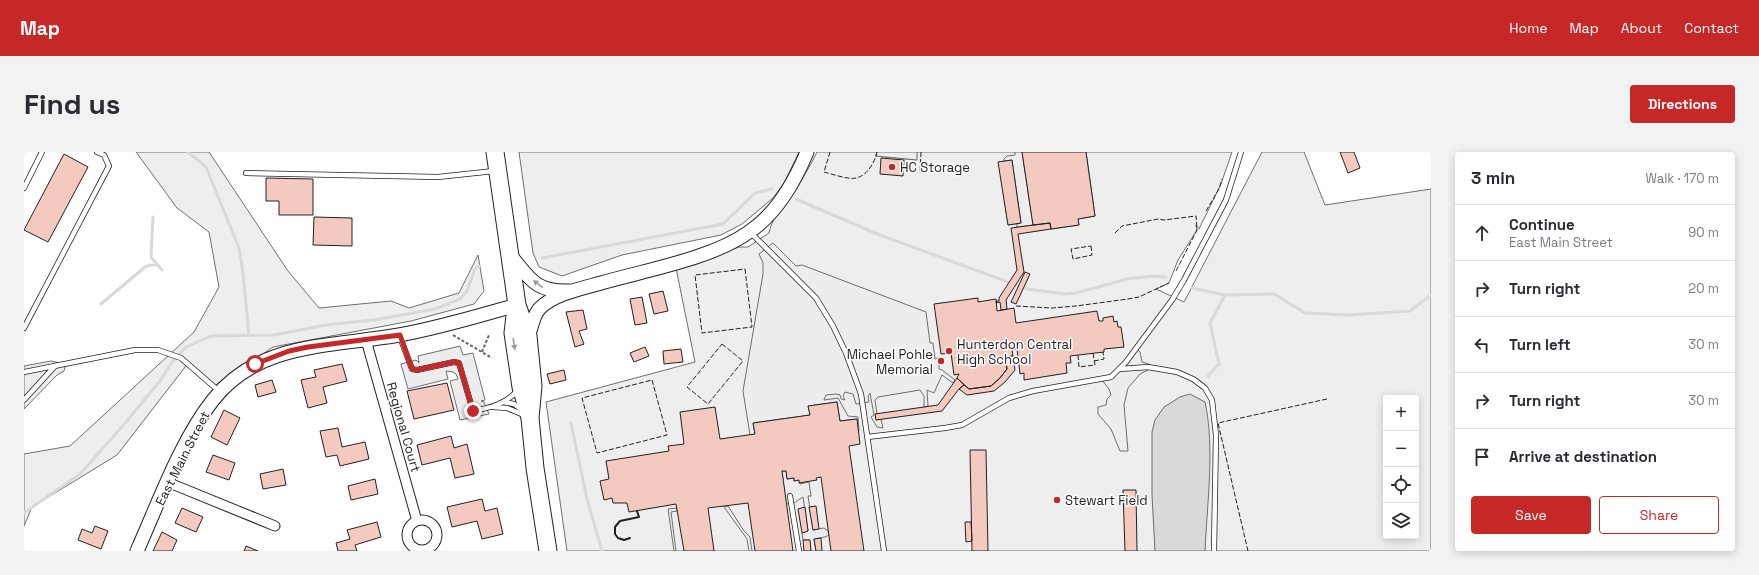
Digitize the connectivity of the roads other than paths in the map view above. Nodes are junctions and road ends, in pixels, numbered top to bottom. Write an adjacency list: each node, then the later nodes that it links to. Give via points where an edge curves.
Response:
1 (42, 152): 8 (lane)
2 (97, 152): 13 (lane, via 104,155 109,166)
3 (496, 152): 6 (highway)
4 (807, 152): 9 (street, via 781,199)
5 (1241, 152): 18 (lane, via 1226,200 1184,280)
6 (498, 171): 7 (lane, via 438,177); 10 (highway)
7 (246, 173)
8 (24, 188)
9 (750, 232): 11 (street, via 722,247 688,259); 26 (lane, via 816,298 833,326 861,394)
10 (510, 254): 11 (street, one-way to 10, via 557,291 539,287); 12 (highway)
11 (575, 290): 15 (street, via 540,308 536,312)
12 (517, 305): 14 (street, East Main Street); 15 (highway); 20 (highway, one-way to 20, via 513,333)
13 (24, 328)
14 (400, 335): 16 (street, East Main Street); 24 (lane, via 412,369 457,362 462,368 473,411)
15 (528, 336): 25 (highway, via 533,386)
16 (366, 340): 21 (street, East Main Street, via 308,347 272,357 240,374); 29 (street, Regional Court)
17 (55, 366): 19 (lane); 21 (lane, via 135,350 158,350 181,358); 22 (lane)
18 (1120, 369): 26 (lane, via 1111,376 1101,379 1033,391 1009,398 962,425); 35 (lane, via 1148,367 1178,372 1194,379 1205,388 1212,400 1216,435)
19 (24, 372)
20 (521, 387): 23 (lane); 25 (highway)
21 (220, 392): 27 (street, East Main Street, via 196,425)
22 (24, 400)
23 (503, 402): 24 (lane); 25 (lane, via 514,404)
24 (491, 407): 25 (lane, via 513,410)
25 (530, 418): 32 (highway, via 536,482)
26 (867, 437): 34 (lane)
27 (167, 482): 30 (street); 31 (street, East Main Street)
28 (790, 496): 33 (lane)
29 (417, 521)
30 (275, 526)
31 (137, 551)
32 (548, 551)
33 (799, 551)
34 (884, 551)
35 (1214, 551)

